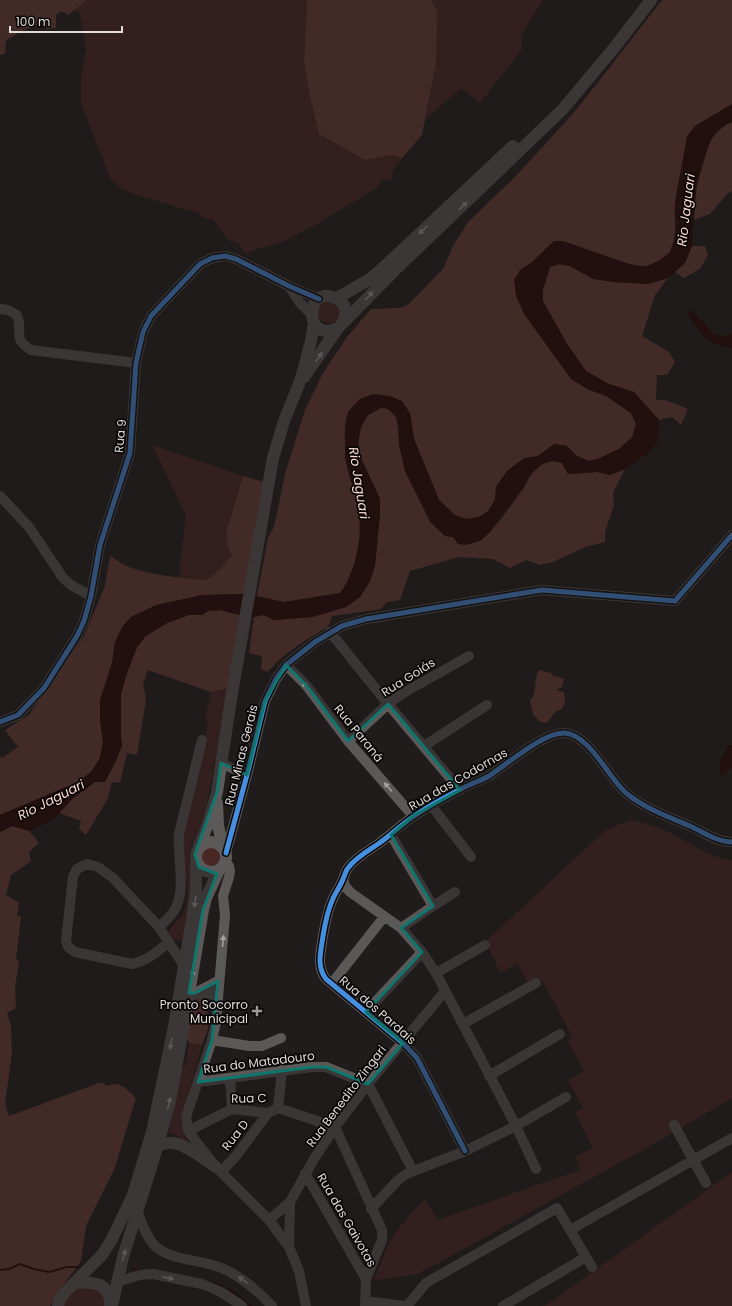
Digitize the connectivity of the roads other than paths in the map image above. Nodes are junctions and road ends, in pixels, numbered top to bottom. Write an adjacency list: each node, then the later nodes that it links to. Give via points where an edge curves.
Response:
1 (642, 0): 4 (main road, one-way to 4, via 570,91 545,116 385,266 370,279)
2 (651, 0): 8 (main road, one-way to 2, via 562,110)
3 (289, 286): 5 (street, Rua 9); 7 (street, Rua 9); 9 (street, Rua 9, via 236,258 212,258 200,264 151,316 143,332)
4 (337, 298): 5 (main road, via 328,296); 8 (main road, via 346,310)
5 (319, 299): 7 (main road, via 312,308)
6 (0, 309): 9 (street, via 17,315 20,322 19,338 22,345 30,350)
7 (312, 318): 8 (main road, via 322,330 328,331); 10 (main road, via 311,341)
8 (340, 326): 10 (main road, one-way to 8)
9 (136, 363): 13 (street, Rua 9, via 130,453 100,545)
10 (299, 384): 23 (main road, via 284,420 273,458)
11 (0, 496): 13 (street, via 29,527 63,578)
12 (732, 535): 14 (street, Rua Minas Gerais, via 675,601 542,590 366,619)
13 (91, 596): 19 (street, Rua 9, via 77,636 44,688 18,715)
14 (330, 632): 16 (street, Rua Minas Gerais); 17 (street)
15 (469, 656): 17 (street, Rua Goiás)
16 (286, 665): 21 (street, Rua Paraná, one-way to 16, via 306,685); 24 (street, Rua Minas Gerais, via 265,701)
17 (388, 704): 21 (street, Rua Goiás); 22 (street)
18 (487, 705): 22 (street)
19 (0, 722)
20 (202, 740): 39 (street, via 178,846 181,890 179,900 174,911)
21 (348, 741): 28 (street, Rua Paraná, one-way to 21)
22 (424, 746): 25 (street)
23 (221, 763): 24 (street); 26 (main road)
24 (247, 775): 33 (street, Rua Minas Gerais)
25 (460, 790): 27 (street, Rua das Codornas); 30 (street, Rua das Codornas, via 487,776 543,739 565,733 574,735 582,741 627,794 655,811 713,837)
26 (217, 792): 31 (main road); 33 (main road, via 218,826)
27 (431, 805): 28 (street, Rua das Codornas); 32 (street)
28 (413, 816): 29 (street, Rua das Codornas)
29 (390, 835): 35 (street, Rua das Codornas, via 354,862); 37 (street)
30 (732, 842)
31 (199, 846): 33 (main road, via 212,841 217,843); 34 (main road, via 195,854)
32 (471, 857)
33 (224, 858): 34 (main road, via 209,872); 46 (street, one-way to 33, via 225,915 223,896 230,871); 50 (main road, one-way to 33, via 203,910)
34 (196, 863): 44 (main road, one-way to 44, via 196,892)
35 (343, 880): 38 (street, via 350,892); 47 (street, Rua dos Pardais, via 332,901 320,957 322,973)
36 (455, 892): 37 (street)
37 (433, 906): 40 (street)
38 (384, 916): 40 (street); 47 (street)
39 (159, 927): 41 (street); 41 (street, via 113,878 98,867 87,864 77,869 66,940 69,949 132,964 149,958)
40 (401, 928): 43 (street)
41 (170, 942): 44 (street)
42 (484, 945): 45 (street)
43 (422, 952): 45 (street); 52 (street)
44 (184, 966): 90 (main road, one-way to 90, via 158,1106 133,1195 105,1250)
45 (436, 973): 49 (street)
46 (218, 980): 50 (street); 51 (street)
47 (332, 983): 52 (street, Rua dos Pardais)
48 (536, 983): 53 (street)
49 (445, 991): 53 (street); 57 (street, Rua Benedito Zingari)
50 (192, 993): 51 (street); 72 (main road, one-way to 50, via 171,1094)
51 (218, 996): 56 (street)
52 (366, 1012): 57 (street, Rua dos Pardais)
53 (463, 1024): 59 (street)
54 (560, 1034): 59 (street)
55 (281, 1038): 56 (street, via 262,1046)
56 (212, 1040): 61 (street)
57 (403, 1043): 62 (street, Rua Benedito Zingari); 73 (street, Rua dos Pardais, via 417,1058)
58 (282, 1070): 60 (street, Rua do Matadouro); 62 (street, Rua do Matadouro, via 326,1067); 64 (street)
59 (489, 1076): 68 (street)
60 (230, 1078): 61 (street, Rua do Matadouro); 65 (street)
61 (198, 1082): 70 (street, via 186,1118)
62 (368, 1084): 69 (street, Rua Benedito Zingari); 77 (street)
63 (566, 1097): 68 (street)
64 (278, 1108): 66 (street, Rua C); 69 (street, Rua C)
65 (232, 1109): 66 (street, Rua C); 70 (street, Rua C)
66 (268, 1113): 75 (street, Rua D, via 236,1156)
67 (674, 1125): 74 (street)
68 (516, 1126): 73 (street); 76 (street)
69 (335, 1127): 78 (street, Rua Benedito Zingari); 81 (street)
70 (188, 1131): 75 (street)
71 (732, 1138): 74 (street)
72 (157, 1146): 75 (main road, via 166,1143 182,1145); 82 (main road)
73 (465, 1151): 77 (street)
74 (693, 1160): 79 (street); 84 (street)
75 (219, 1169): 83 (street)
76 (536, 1169)
77 (413, 1171): 81 (street, via 398,1180)
78 (305, 1174): 80 (street, Rua Benedito Zingari); 88 (street, Rua das Gaivotas)
79 (706, 1183)
80 (290, 1202): 83 (street); 85 (street)
81 (371, 1209): 88 (street, via 383,1236)
82 (137, 1211): 89 (main road, one-way to 82); 95 (street, one-way to 82, via 239,1276 216,1266 164,1253 148,1236)
83 (268, 1220): 85 (street)
84 (570, 1230): 86 (street); 97 (street, via 557,1208 426,1283)
85 (289, 1247): 96 (street, via 299,1271)
86 (586, 1257): 87 (street); 98 (street)
87 (592, 1267)
88 (366, 1279): 91 (street)
89 (116, 1282): 93 (main road); 94 (street, one-way to 94, via 153,1274 202,1284 221,1292)
90 (75, 1283): 92 (main road, via 60,1299); 93 (main road, via 96,1283 103,1287 109,1294)
91 (365, 1304): 97 (street)
92 (58, 1306)
93 (111, 1306)
94 (242, 1306)
95 (272, 1306)
96 (306, 1306)
97 (406, 1306)
98 (503, 1306)

